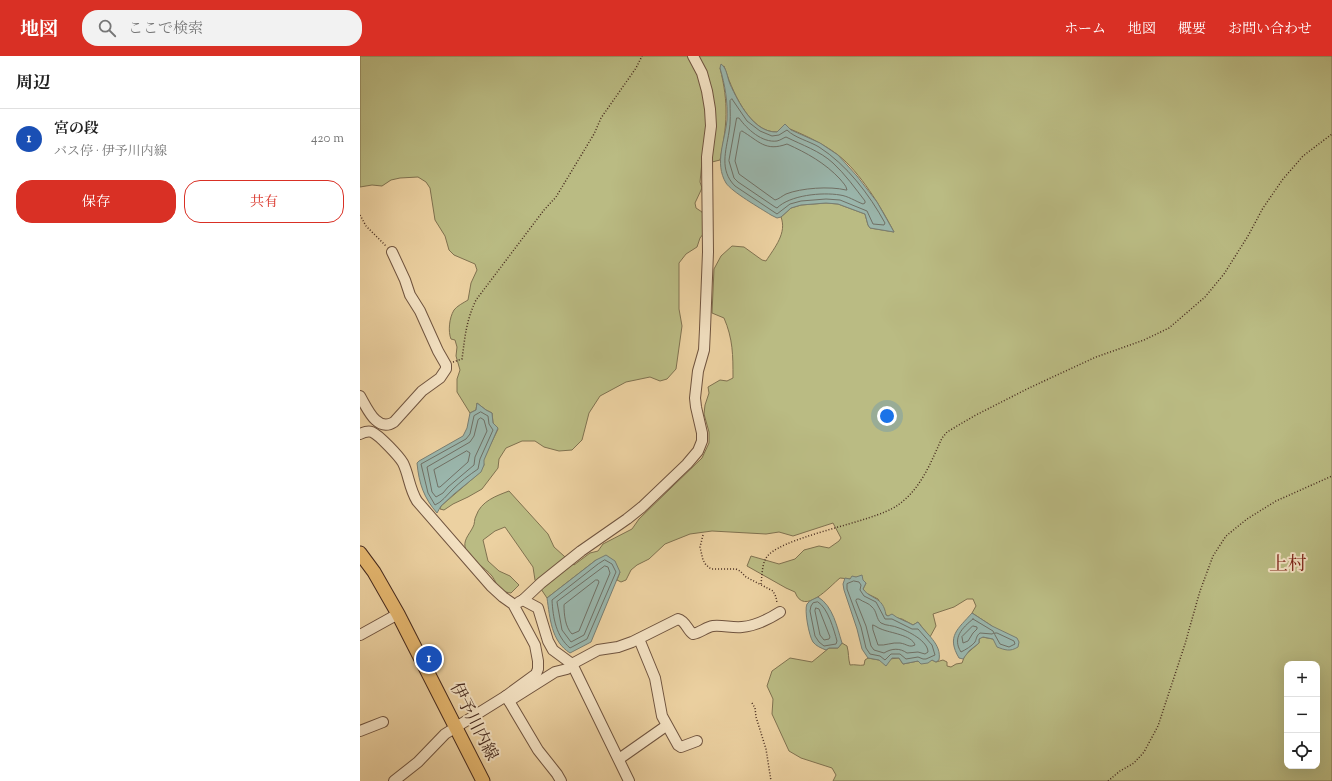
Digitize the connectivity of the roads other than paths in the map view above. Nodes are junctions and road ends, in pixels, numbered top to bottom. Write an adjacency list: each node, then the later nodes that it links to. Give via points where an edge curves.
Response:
1 (693, 56): 6 (street, via 702,73 710,108 706,157 708,252 704,350 698,371 695,398 702,441 698,451 687,464 642,507 581,551)
2 (392, 252): 3 (street, via 410,295 446,364 446,369 440,378 422,391 390,425 379,423)
3 (360, 396)
4 (360, 434): 8 (street, via 374,433 399,458 417,501 491,586)
5 (360, 553): 11 (main road, 伊予川内線, via 378,577)
6 (535, 589): 7 (street); 9 (street)
7 (523, 600): 8 (street); 9 (street)
8 (513, 604): 15 (street, via 535,645 538,669 536,674)
9 (538, 608): 14 (street, via 553,650)
10 (780, 612): 13 (street, via 746,626 715,626 693,634 683,621 678,619)
11 (398, 614): 12 (street); 18 (main road, 伊予川内線)
12 (360, 635)
13 (639, 639): 14 (street, via 618,647 598,650); 17 (street, via 655,678)
14 (572, 664): 15 (street); 21 (street)
15 (508, 699): 18 (street); 24 (street, via 538,750)
16 (383, 722): 19 (street)
17 (666, 726): 20 (street, via 681,747); 21 (street)
18 (456, 728): 22 (street, via 445,734 418,762); 23 (main road, 伊予川内線)
19 (360, 730)
20 (697, 741)
21 (619, 760): 25 (street)
22 (394, 781)
23 (483, 781)
24 (561, 781)
25 (629, 781)

